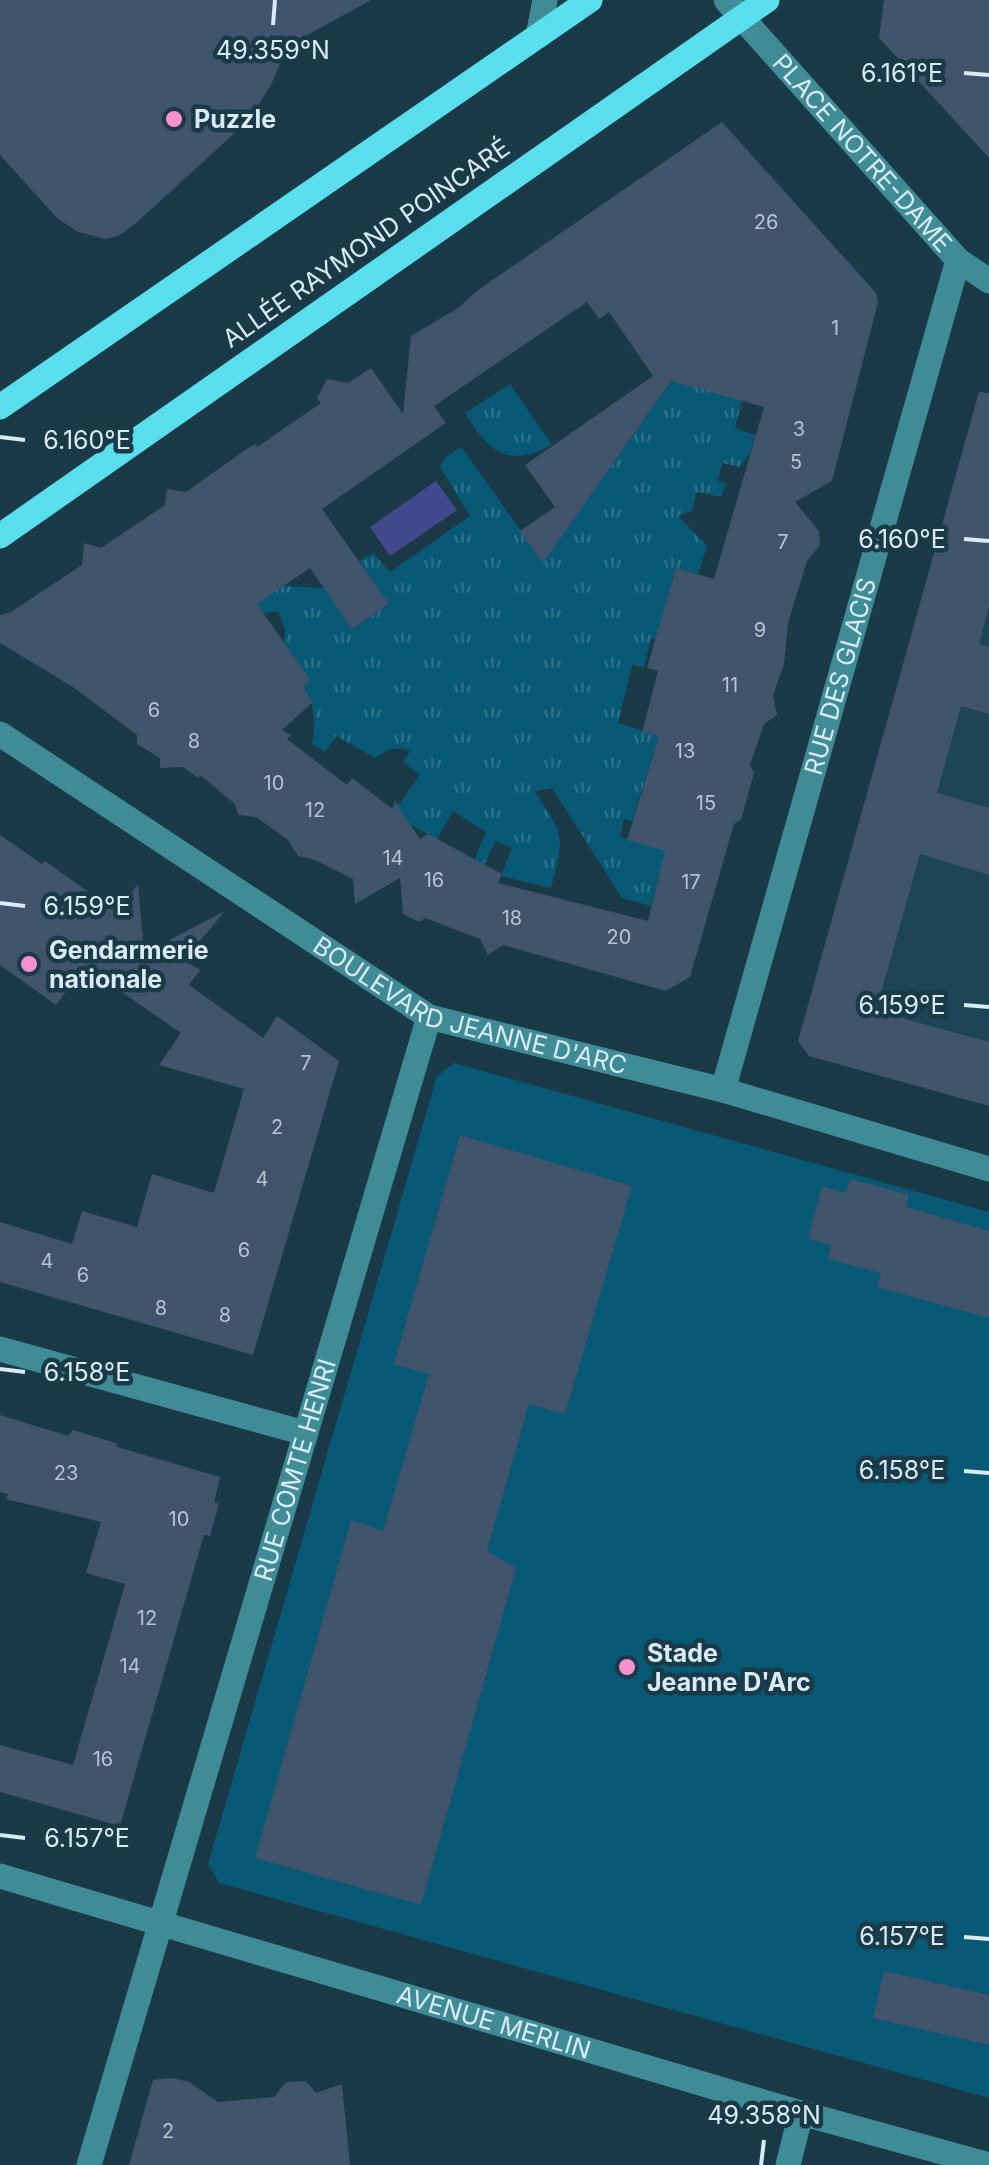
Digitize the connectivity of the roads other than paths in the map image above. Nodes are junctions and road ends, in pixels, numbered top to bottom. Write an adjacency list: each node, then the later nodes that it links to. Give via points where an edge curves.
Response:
1 (545, 0): 5 (street)
2 (590, 0): 5 (main road)
3 (767, 0): 4 (main road, ALLÉE RAYMOND POINCARÉ)
4 (734, 9): 6 (street, PLACE NOTRE-DAME); 9 (main road, ALLÉE RAYMOND POINCARÉ)
5 (538, 36): 8 (main road)
6 (958, 260): 7 (street, PLACE NOTRE-DAME); 12 (street, RUE DES GLACIS)
7 (989, 281)
8 (0, 407)
9 (0, 536)
10 (0, 734): 11 (street, BOULEVARD JEANNE D'ARC)
11 (429, 1016): 12 (street, BOULEVARD JEANNE D'ARC); 15 (street, RUE COMTE HENRI)
12 (723, 1090): 13 (street, BOULEVARD JEANNE D'ARC)
13 (989, 1168)
14 (0, 1349): 15 (street)
15 (305, 1433): 17 (street, RUE COMTE HENRI)
16 (0, 1876): 17 (street, AVENUE MERLIN)
17 (161, 1922): 18 (street, AVENUE MERLIN); 19 (street, RUE COMTE HENRI)
18 (801, 2114): 20 (street); 21 (street, AVENUE MERLIN)
19 (89, 2165)
20 (788, 2165)
21 (989, 2165)

